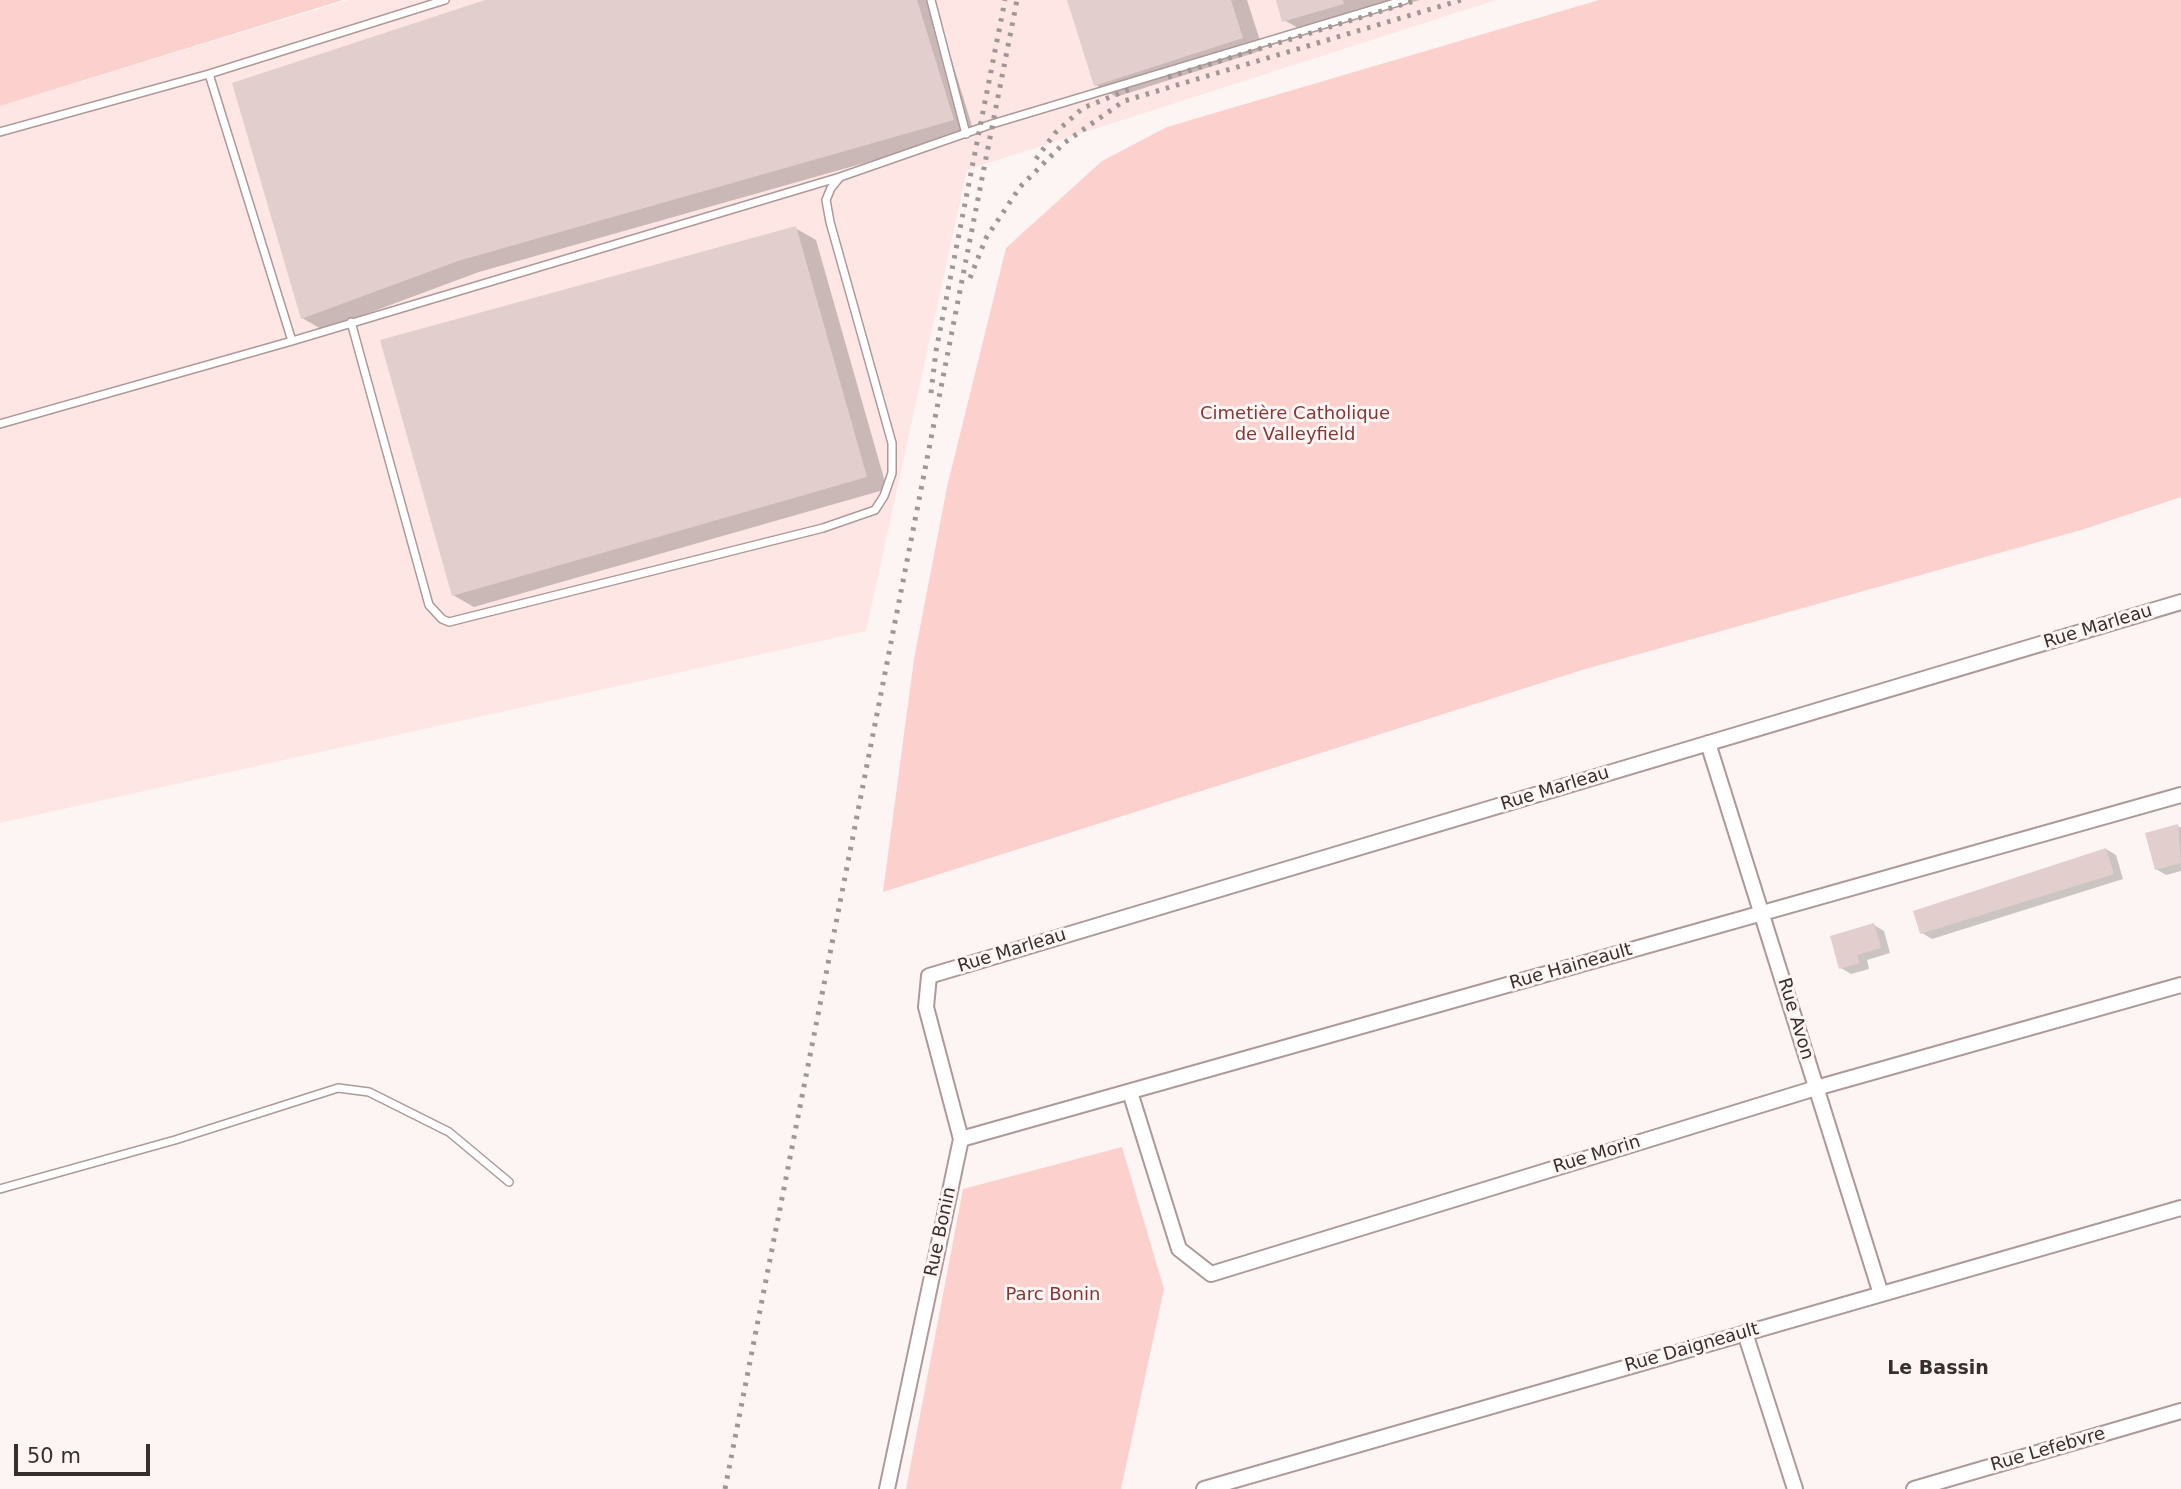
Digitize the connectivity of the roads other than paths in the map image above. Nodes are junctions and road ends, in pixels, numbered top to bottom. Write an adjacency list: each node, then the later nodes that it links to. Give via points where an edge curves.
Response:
1 (445, 0): 4 (lane)
2 (931, 0): 6 (lane)
3 (1405, 0): 6 (lane)
4 (209, 74): 5 (lane); 9 (lane)
5 (0, 132)
6 (966, 134): 7 (lane)
7 (840, 177): 8 (lane); 8 (lane, via 827,200 830,222 892,443 892,473 875,510 823,528 449,622 442,619 429,605)
8 (351, 322): 9 (lane)
9 (292, 341): 10 (lane)
10 (0, 424)
11 (2181, 602): 12 (street, Rue Marleau)
12 (1708, 743): 14 (street, Rue Avon); 15 (street, Rue Marleau)
13 (2181, 795): 14 (street, Rue Haineault)
14 (1762, 913): 17 (street, Rue Avon); 18 (street, Rue Haineault)
15 (929, 976): 19 (street, Rue Bonin, via 926,1007)
16 (2181, 985): 17 (street, Rue Morin)
17 (1816, 1088): 18 (street, Rue Morin, via 1211,1274 1179,1249); 23 (street, Rue Avon)
18 (1130, 1091): 19 (street, Rue Haineault)
19 (961, 1139): 26 (street, Rue Bonin)
20 (509, 1182): 21 (lane, via 449,1132 369,1092 338,1088)
21 (0, 1189)
22 (2181, 1208): 23 (street, Rue Daigneault)
23 (1881, 1294): 24 (street, Rue Daigneault)
24 (1745, 1333): 27 (street, Rue Daigneault); 28 (street)
25 (2181, 1411): 29 (street, Rue Lefebvre)
26 (887, 1489)
27 (1204, 1489)
28 (1795, 1489)
29 (1914, 1489)

